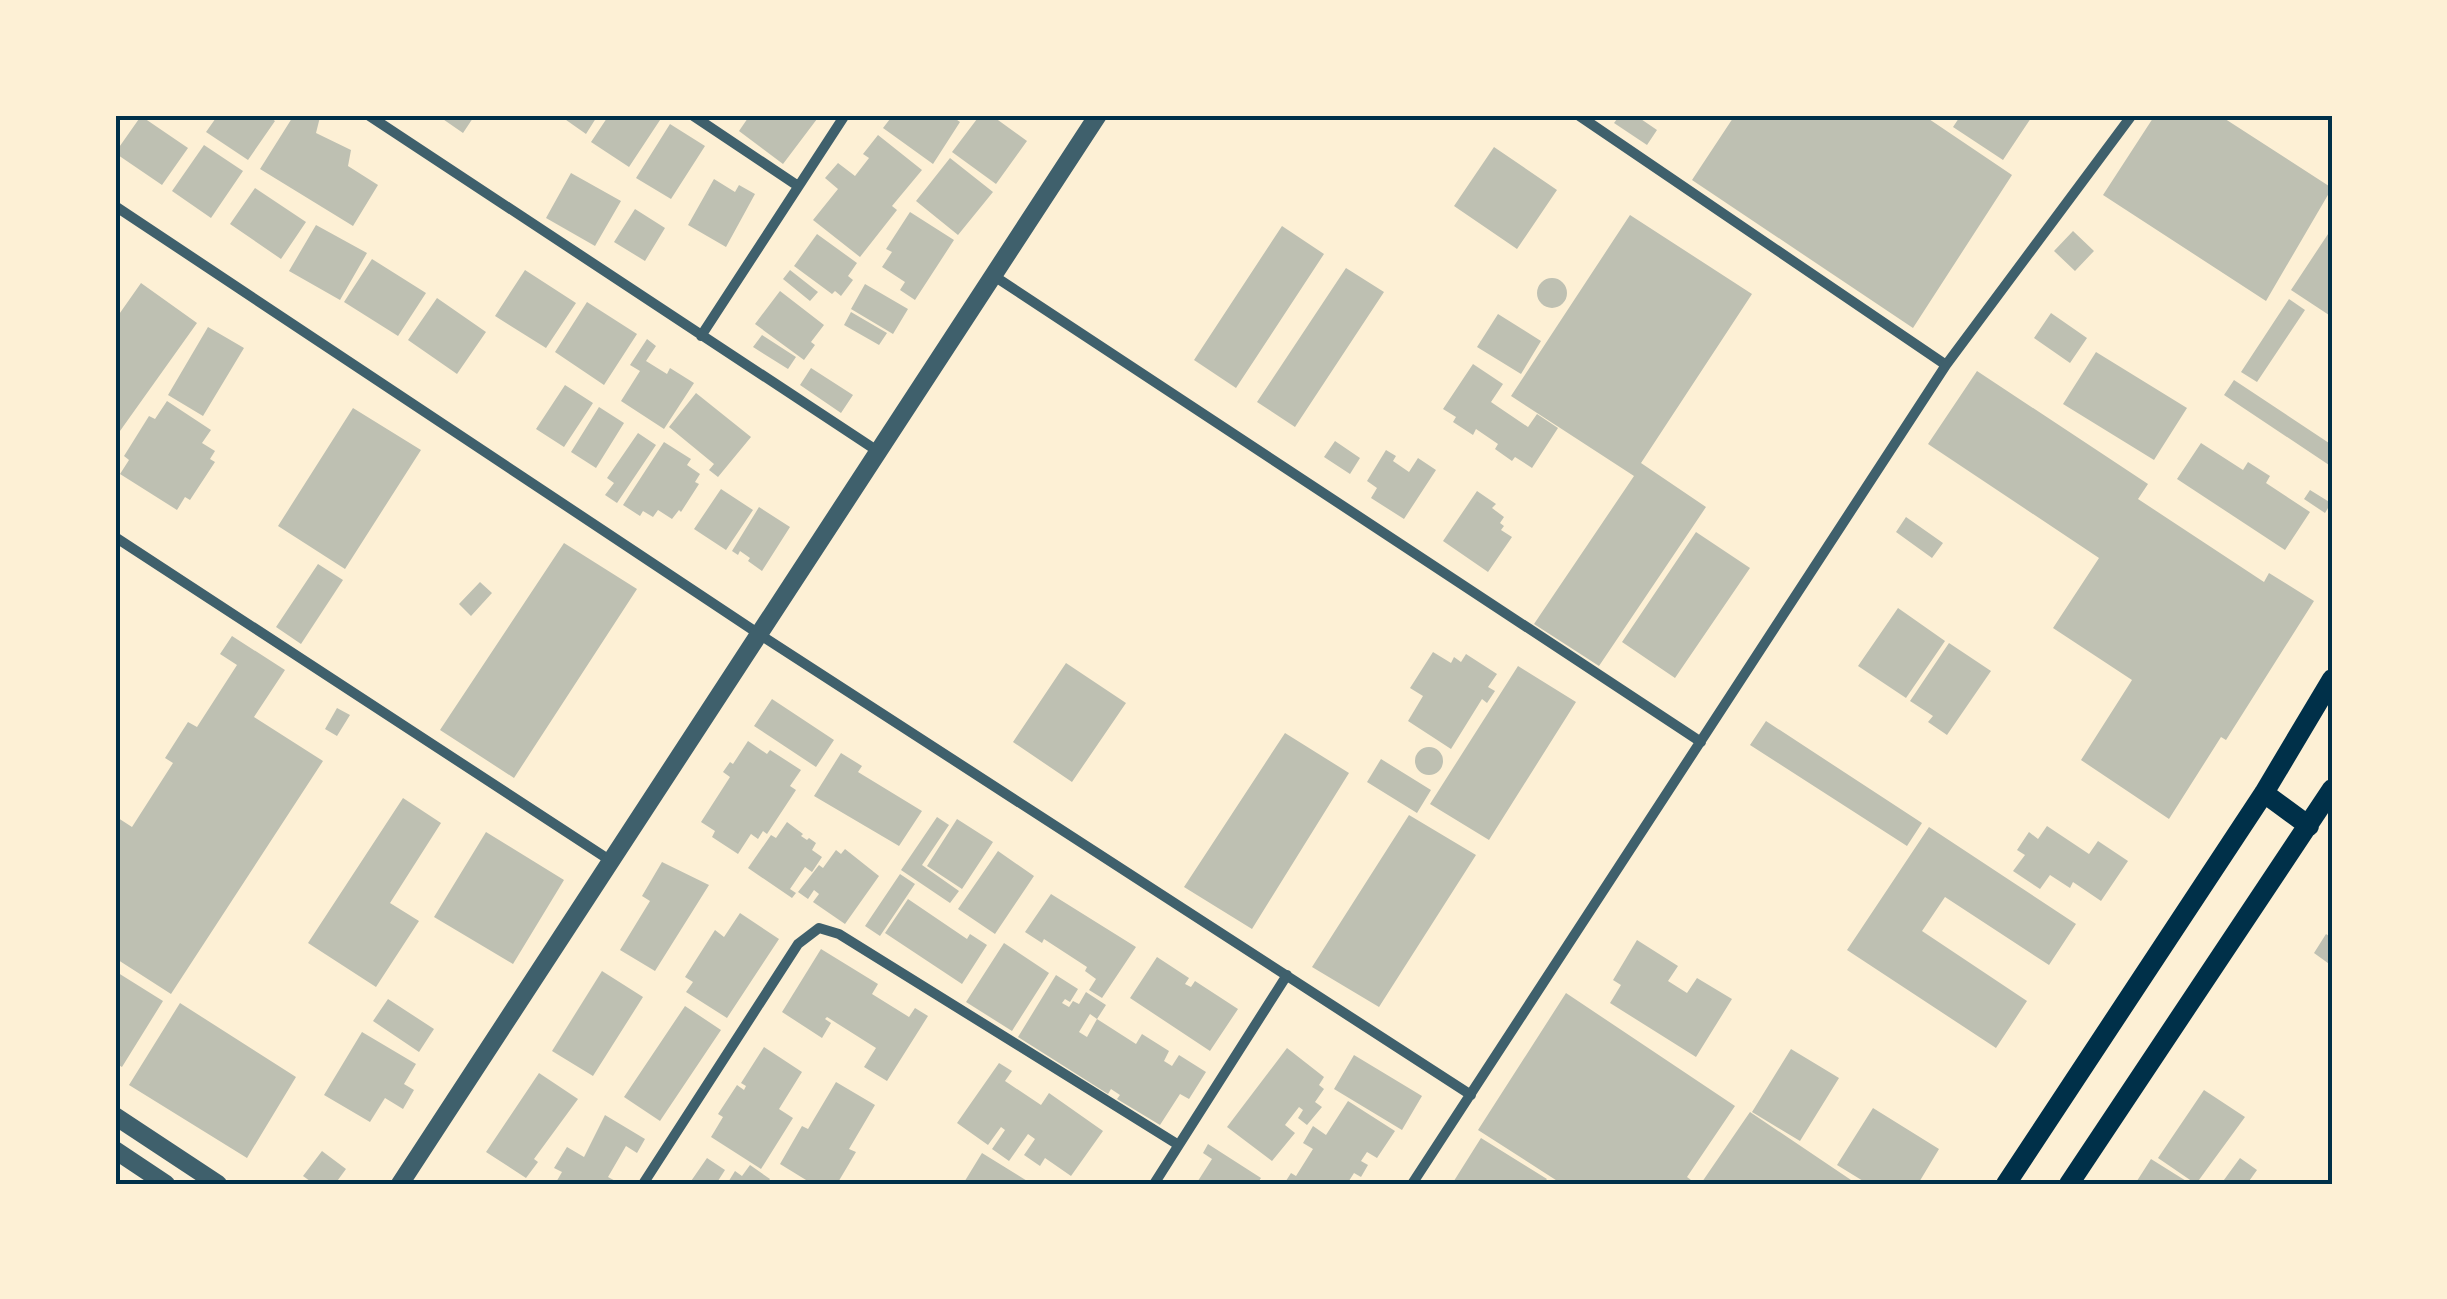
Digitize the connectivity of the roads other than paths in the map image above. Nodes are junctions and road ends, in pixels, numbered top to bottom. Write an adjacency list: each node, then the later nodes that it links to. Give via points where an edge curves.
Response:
1 (368, 115): 10 (street)
2 (692, 115): 7 (street)
3 (845, 115): 7 (street)
4 (1098, 115): 9 (street)
5 (1578, 115): 11 (street)
6 (2132, 115): 11 (street)
7 (798, 186): 10 (street)
8 (115, 206): 14 (street)
9 (994, 276): 12 (street); 16 (street)
10 (702, 336): 12 (street)
11 (1946, 365): 16 (street)
12 (879, 452): 14 (street)
13 (115, 536): 20 (street)
14 (759, 634): 20 (street); 21 (street)
15 (2332, 678): 18 (main road)
16 (1701, 742): 22 (street)
17 (2332, 789): 19 (main road)
18 (2264, 793): 19 (main road); 32 (main road)
19 (2309, 826): 33 (main road)
20 (610, 861): 28 (street)
21 (1286, 975): 22 (street); 24 (street)
22 (1471, 1095): 31 (street)
23 (115, 1116): 27 (street)
24 (1177, 1144): 29 (street, via 839,934 819,928 798,944); 30 (street)
25 (115, 1150): 26 (street)
26 (166, 1184)
27 (218, 1184)
28 (400, 1184)
29 (644, 1184)
30 (1154, 1184)
31 (1412, 1184)
32 (2006, 1184)
33 (2069, 1184)

